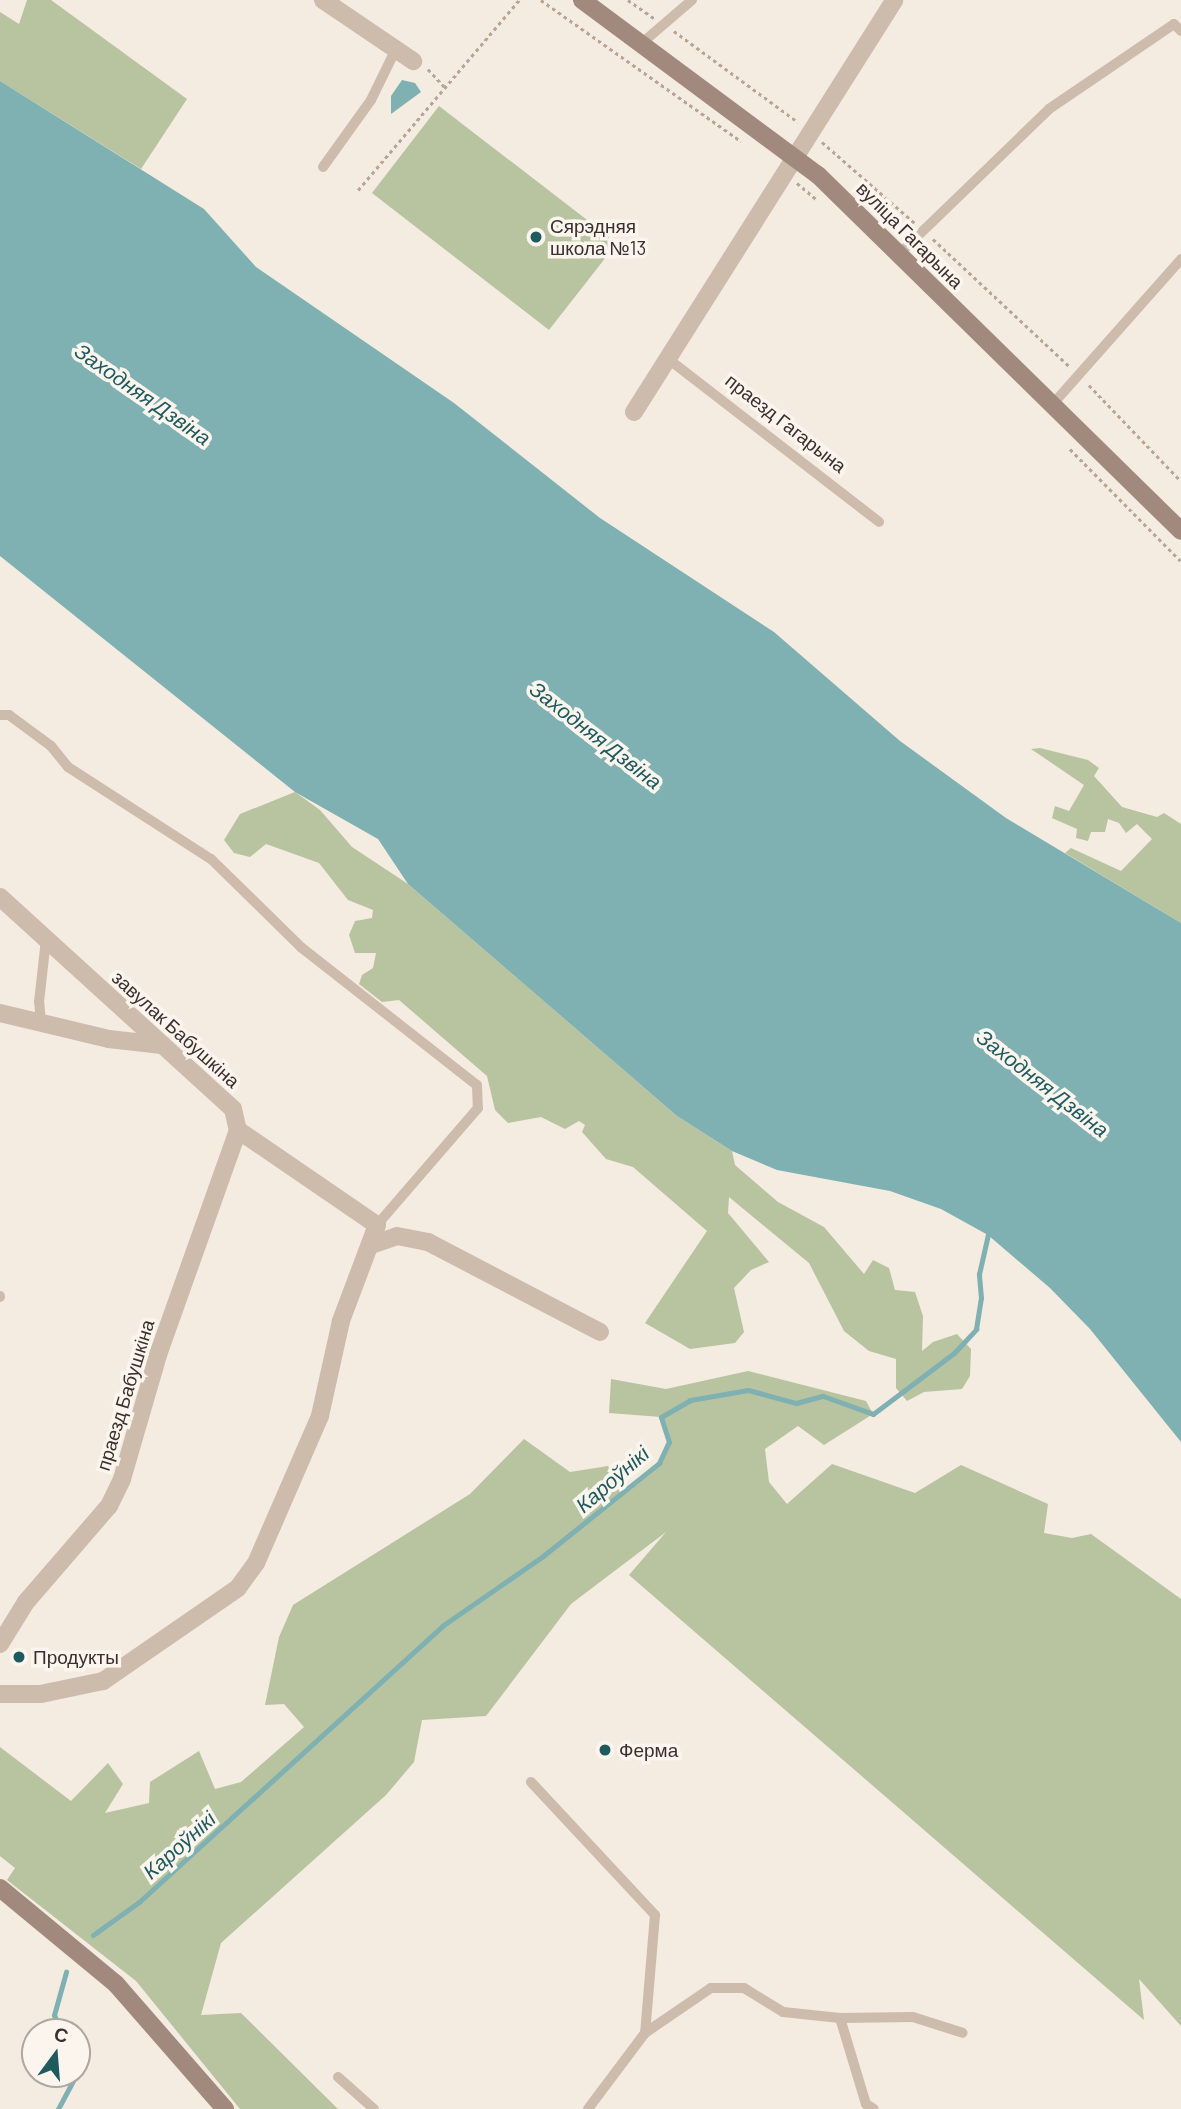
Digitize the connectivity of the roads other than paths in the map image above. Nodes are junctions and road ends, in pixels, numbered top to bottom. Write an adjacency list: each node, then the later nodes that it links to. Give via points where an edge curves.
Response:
1 (323, 0): 7 (street)
2 (582, 0): 6 (main road, вуліца Гагарына)
3 (692, 0): 6 (lane)
4 (894, 0): 9 (street)
5 (1181, 31): 11 (lane, via 1174,24 1049,109)
6 (642, 43): 9 (main road, вуліца Гагарына)
7 (396, 49): 8 (street); 10 (lane, via 371,100)
8 (413, 61)
9 (794, 156): 11 (main road, вуліца Гагарына); 13 (street)
10 (323, 167)
11 (899, 254): 14 (main road, вуліца Гагарына)
12 (1181, 259): 14 (lane)
13 (667, 358): 15 (street); 16 (lane, праезд Гагарына)
14 (1052, 405): 17 (main road, вуліца Гагарына)
15 (634, 412)
16 (879, 522)
17 (1181, 531)
18 (0, 715): 25 (lane, via 9,715 51,746 68,767 211,859 302,948 477,1085 478,1108)
19 (0, 898): 20 (street, завулак Бабушкіна)
20 (46, 939): 22 (lane); 23 (street, завулак Бабушкіна)
21 (0, 1013): 22 (street)
22 (41, 1023): 23 (street, via 109,1039)
23 (162, 1045): 24 (street, завулак Бабушкіна, via 233,1109)
24 (238, 1130): 25 (street, завулак Бабушкіна); 28 (street, праезд Бабушкіна, via 159,1352 122,1479 109,1506 26,1602)
25 (377, 1225): 26 (street)
26 (374, 1244): 27 (street, via 397,1236 428,1242); 29 (street, via 341,1321 320,1416 256,1563 238,1588 103,1681 41,1694)
27 (600, 1332)
28 (0, 1644)
29 (0, 1694)
30 (531, 1782): 33 (lane, via 655,1915)
31 (0, 1888): 36 (main road, via 116,1984)
32 (840, 2018): 33 (lane, via 783,2012 744,1988 711,1988); 34 (lane, via 913,2017); 39 (lane, via 866,2104)
33 (645, 2033): 38 (lane)
34 (963, 2033)
35 (338, 2077): 37 (lane)
36 (225, 2109)
37 (374, 2109)
38 (588, 2109)
39 (874, 2109)

